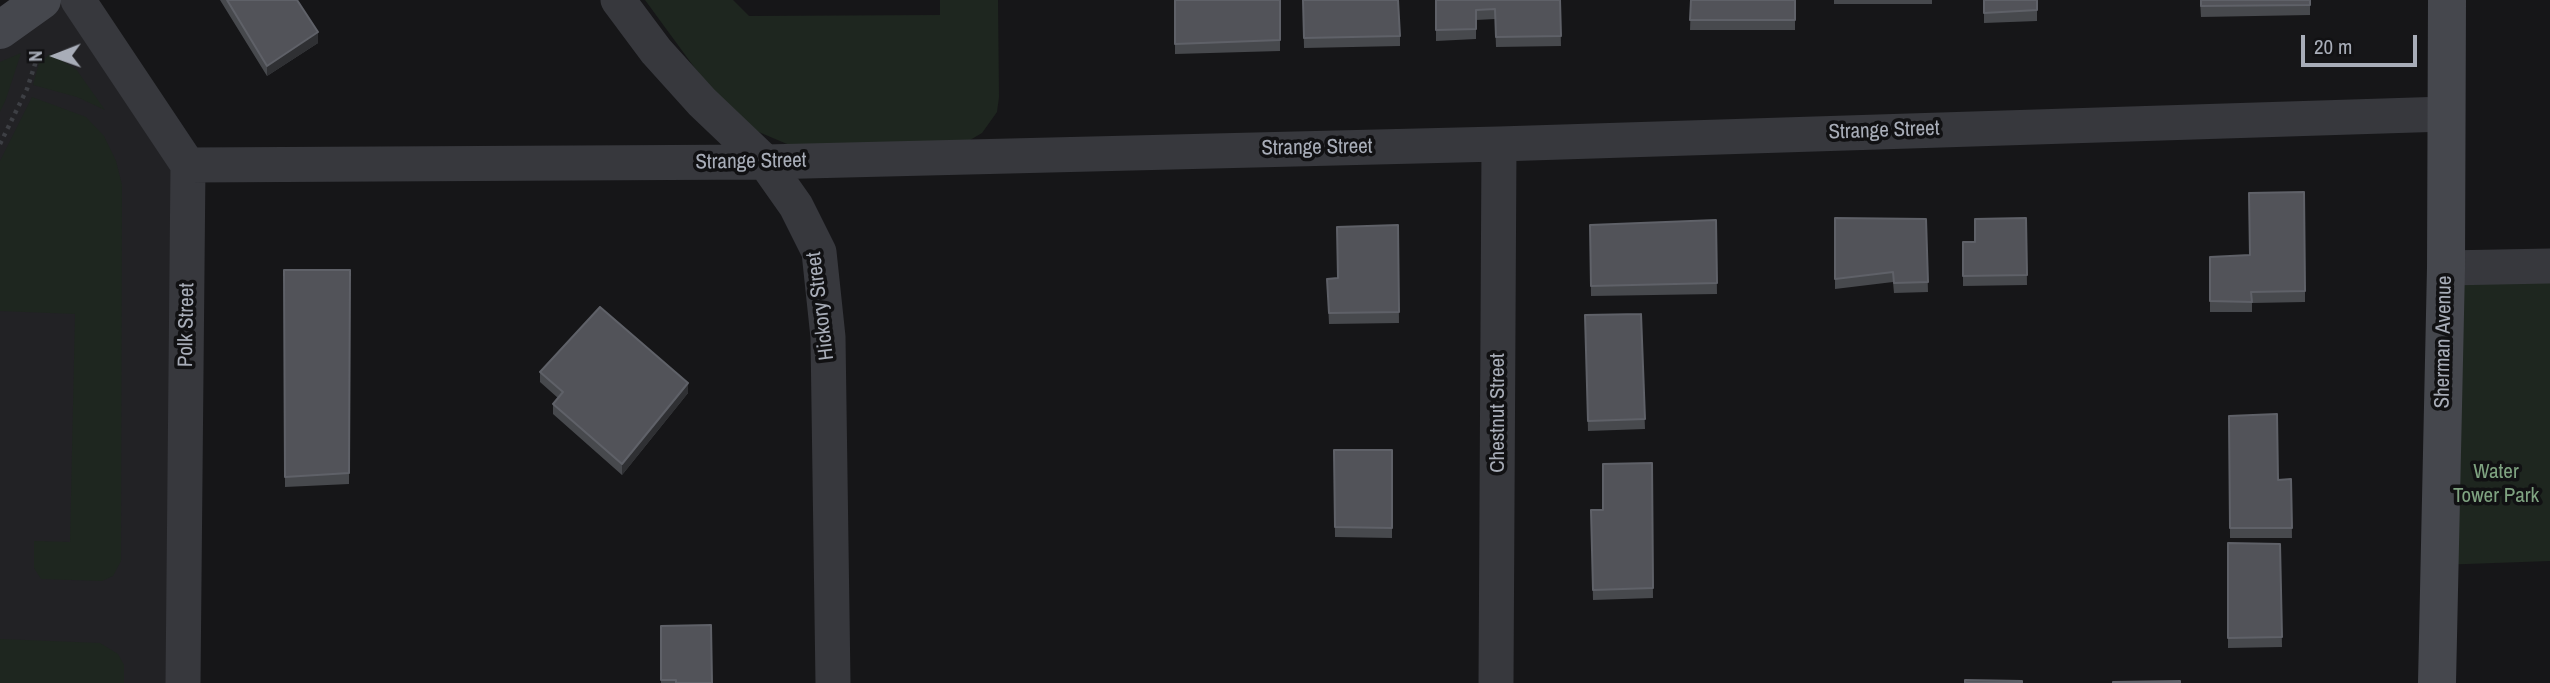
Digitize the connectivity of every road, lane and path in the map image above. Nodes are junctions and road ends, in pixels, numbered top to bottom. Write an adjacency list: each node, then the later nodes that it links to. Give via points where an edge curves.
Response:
1 (42, 0): 5 (street)
2 (78, 0): 11 (street)
3 (618, 0): 10 (street, Hickory Street, via 702,102)
4 (2447, 0): 7 (street, Sherman Avenue)
5 (0, 30)
6 (37, 58): 8 (path)
7 (2446, 114): 9 (street, Strange Street); 13 (street, Sherman Avenue)
8 (0, 144)
9 (1499, 144): 10 (street, Strange Street); 16 (street, Chestnut Street)
10 (765, 162): 11 (street, Strange Street); 15 (street, Hickory Street, via 796,206 818,252 828,337)
11 (188, 165): 14 (street, Polk Street)
12 (2550, 267): 13 (street)
13 (2446, 268): 17 (street, Sherman Avenue)
14 (183, 683)
15 (833, 683)
16 (1496, 683)
17 (2437, 683)

